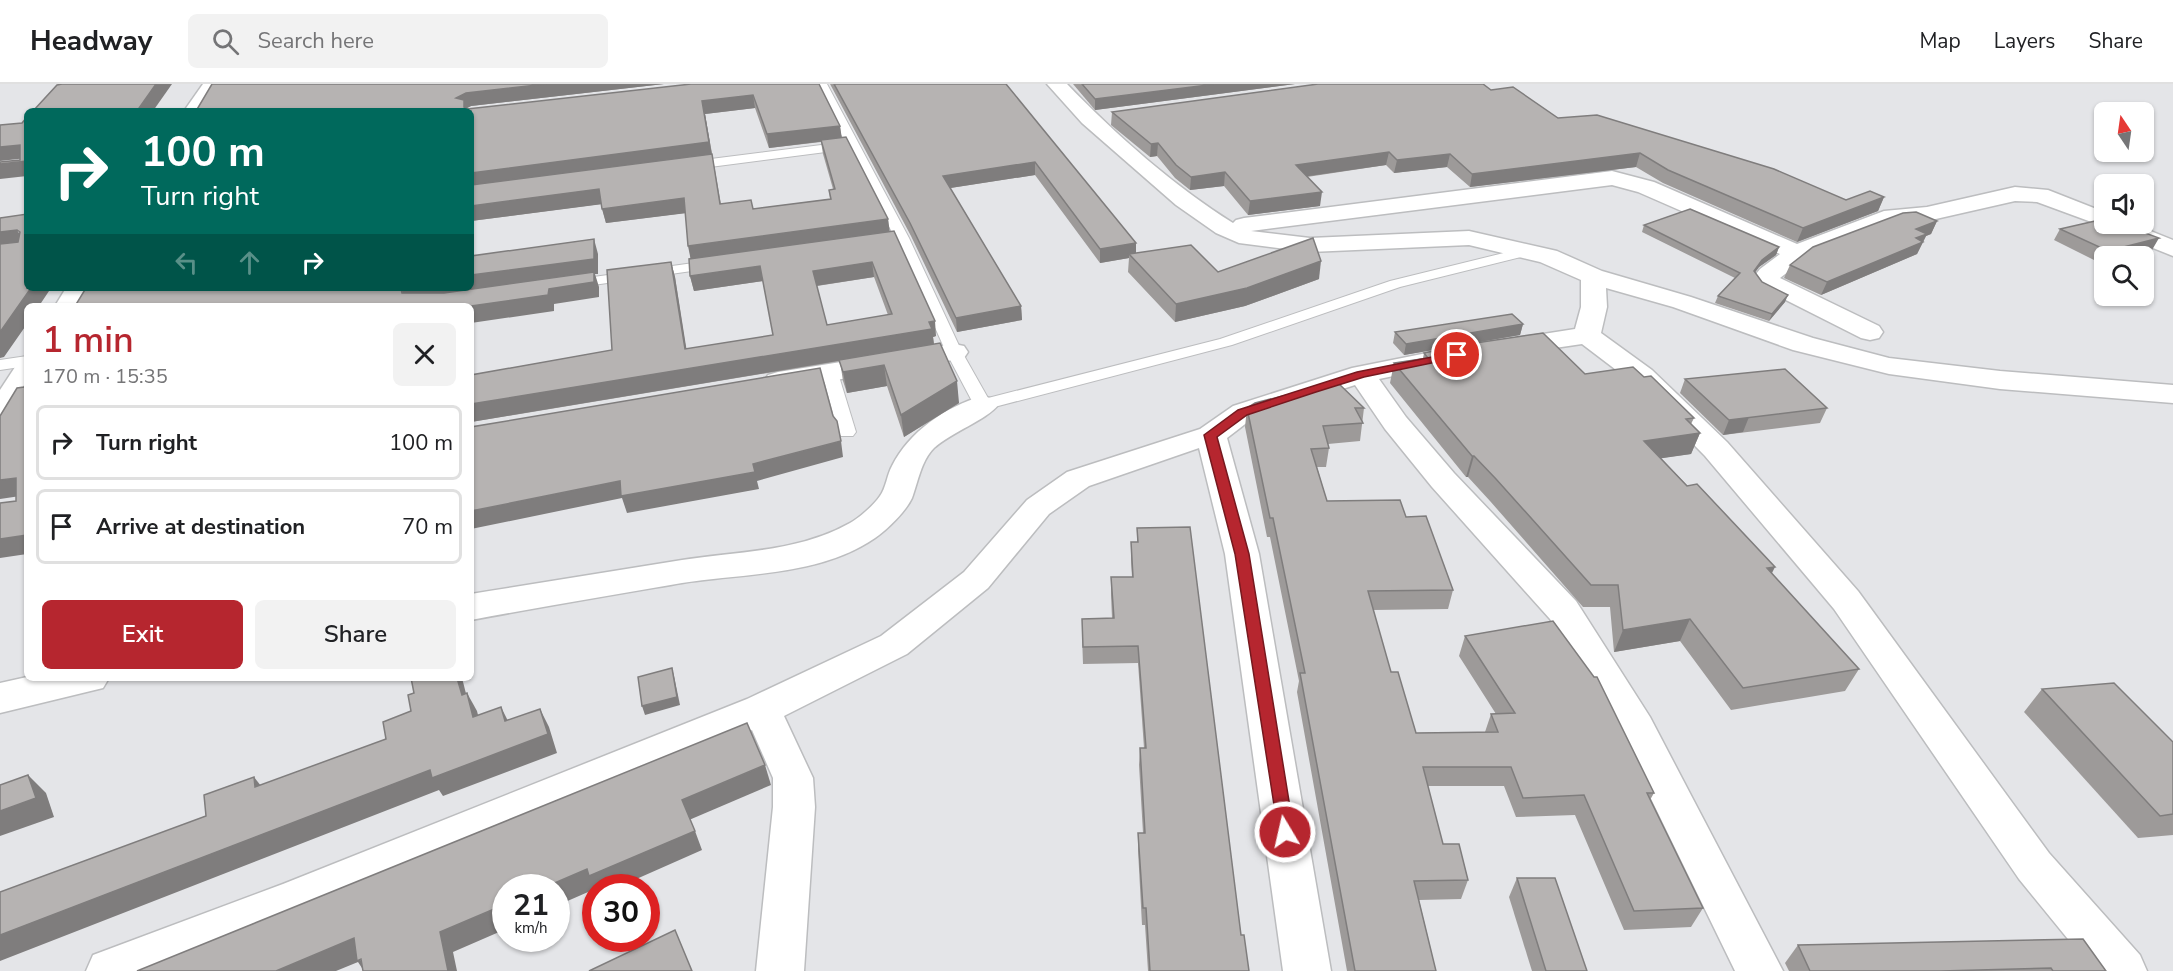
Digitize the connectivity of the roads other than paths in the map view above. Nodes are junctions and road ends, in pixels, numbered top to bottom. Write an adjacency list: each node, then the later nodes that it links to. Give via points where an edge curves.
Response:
1 (213, 84): 4 (street)
2 (821, 84): 5 (lane)
3 (1056, 84): 8 (street, via 1101,117 1184,200)
4 (196, 108)
5 (854, 144): 6 (lane); 18 (lane)
6 (669, 168)
7 (2094, 216): 12 (street, via 2040,195 2021,194 1927,214 1892,216)
8 (1224, 228): 11 (street, via 1247,238 1310,245 1469,238); 12 (street, via 1612,178 1646,187)
9 (2136, 234): 10 (street)
10 (2173, 249)
11 (1528, 251): 14 (street); 26 (lane, via 1395,284 1226,342)
12 (1797, 253): 16 (street, via 1769,274 1769,282)
13 (725, 263): 15 (lane)
14 (1593, 276): 17 (street, via 1594,307); 25 (street, via 1803,344 1889,366 2000,380)
15 (559, 286)
16 (1870, 332)
17 (1587, 335): 22 (street); 38 (street, via 1642,376 1716,449 1846,600 2034,866)
18 (954, 352): 21 (street); 26 (lane)
19 (24, 361): 20 (lane)
20 (0, 365)
21 (830, 373): 24 (street); 28 (lane)
22 (1362, 374): 29 (street, via 1242,412); 37 (street, via 1395,423 1443,480 1563,610 1636,728)
23 (24, 375): 27 (street)
24 (749, 386)
25 (2173, 394)
26 (982, 405): 30 (street, via 921,444 907,467 895,500 864,530 822,550)
27 (0, 412)
28 (847, 432)
29 (1210, 435): 33 (street, via 1078,479 1038,507 976,580 894,645); 36 (street, via 1242,554)
30 (474, 606)
31 (76, 681): 32 (street)
32 (0, 698)
33 (761, 710): 34 (street); 35 (street, via 793,778)
34 (110, 971)
35 (780, 971)
36 (1307, 971)
37 (1759, 971)
38 (2123, 971)

